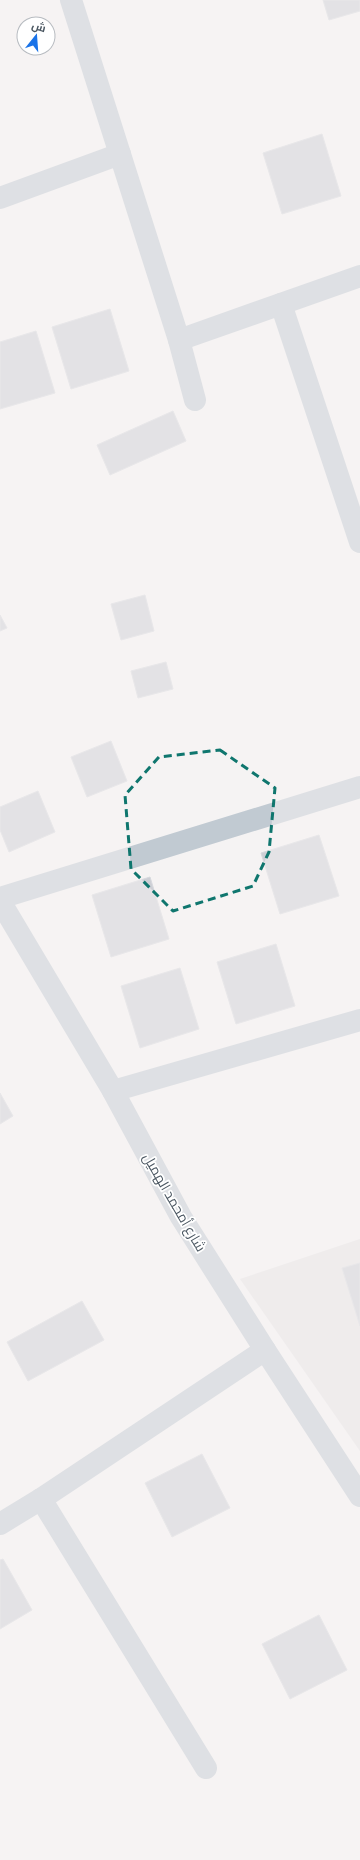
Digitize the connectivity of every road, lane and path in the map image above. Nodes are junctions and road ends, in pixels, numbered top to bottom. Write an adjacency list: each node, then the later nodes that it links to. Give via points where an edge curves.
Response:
1 (71, 0): 2 (street)
2 (120, 154): 3 (street); 6 (street)
3 (0, 198)
4 (360, 276): 5 (street)
5 (281, 304): 6 (street); 8 (street)
6 (179, 340): 7 (street)
7 (195, 400)
8 (360, 542)
9 (360, 787): 10 (street)
10 (0, 900): 12 (street, شارع أمحمد الهميل)
11 (360, 1020): 12 (street)
12 (113, 1091): 13 (street, شارع أمحمد الهميل, via 181,1217)
13 (265, 1350): 14 (street, شارع أمحمد الهميل); 15 (street)
14 (360, 1496)
15 (41, 1499): 16 (street); 17 (street)
16 (0, 1524)
17 (206, 1768)

